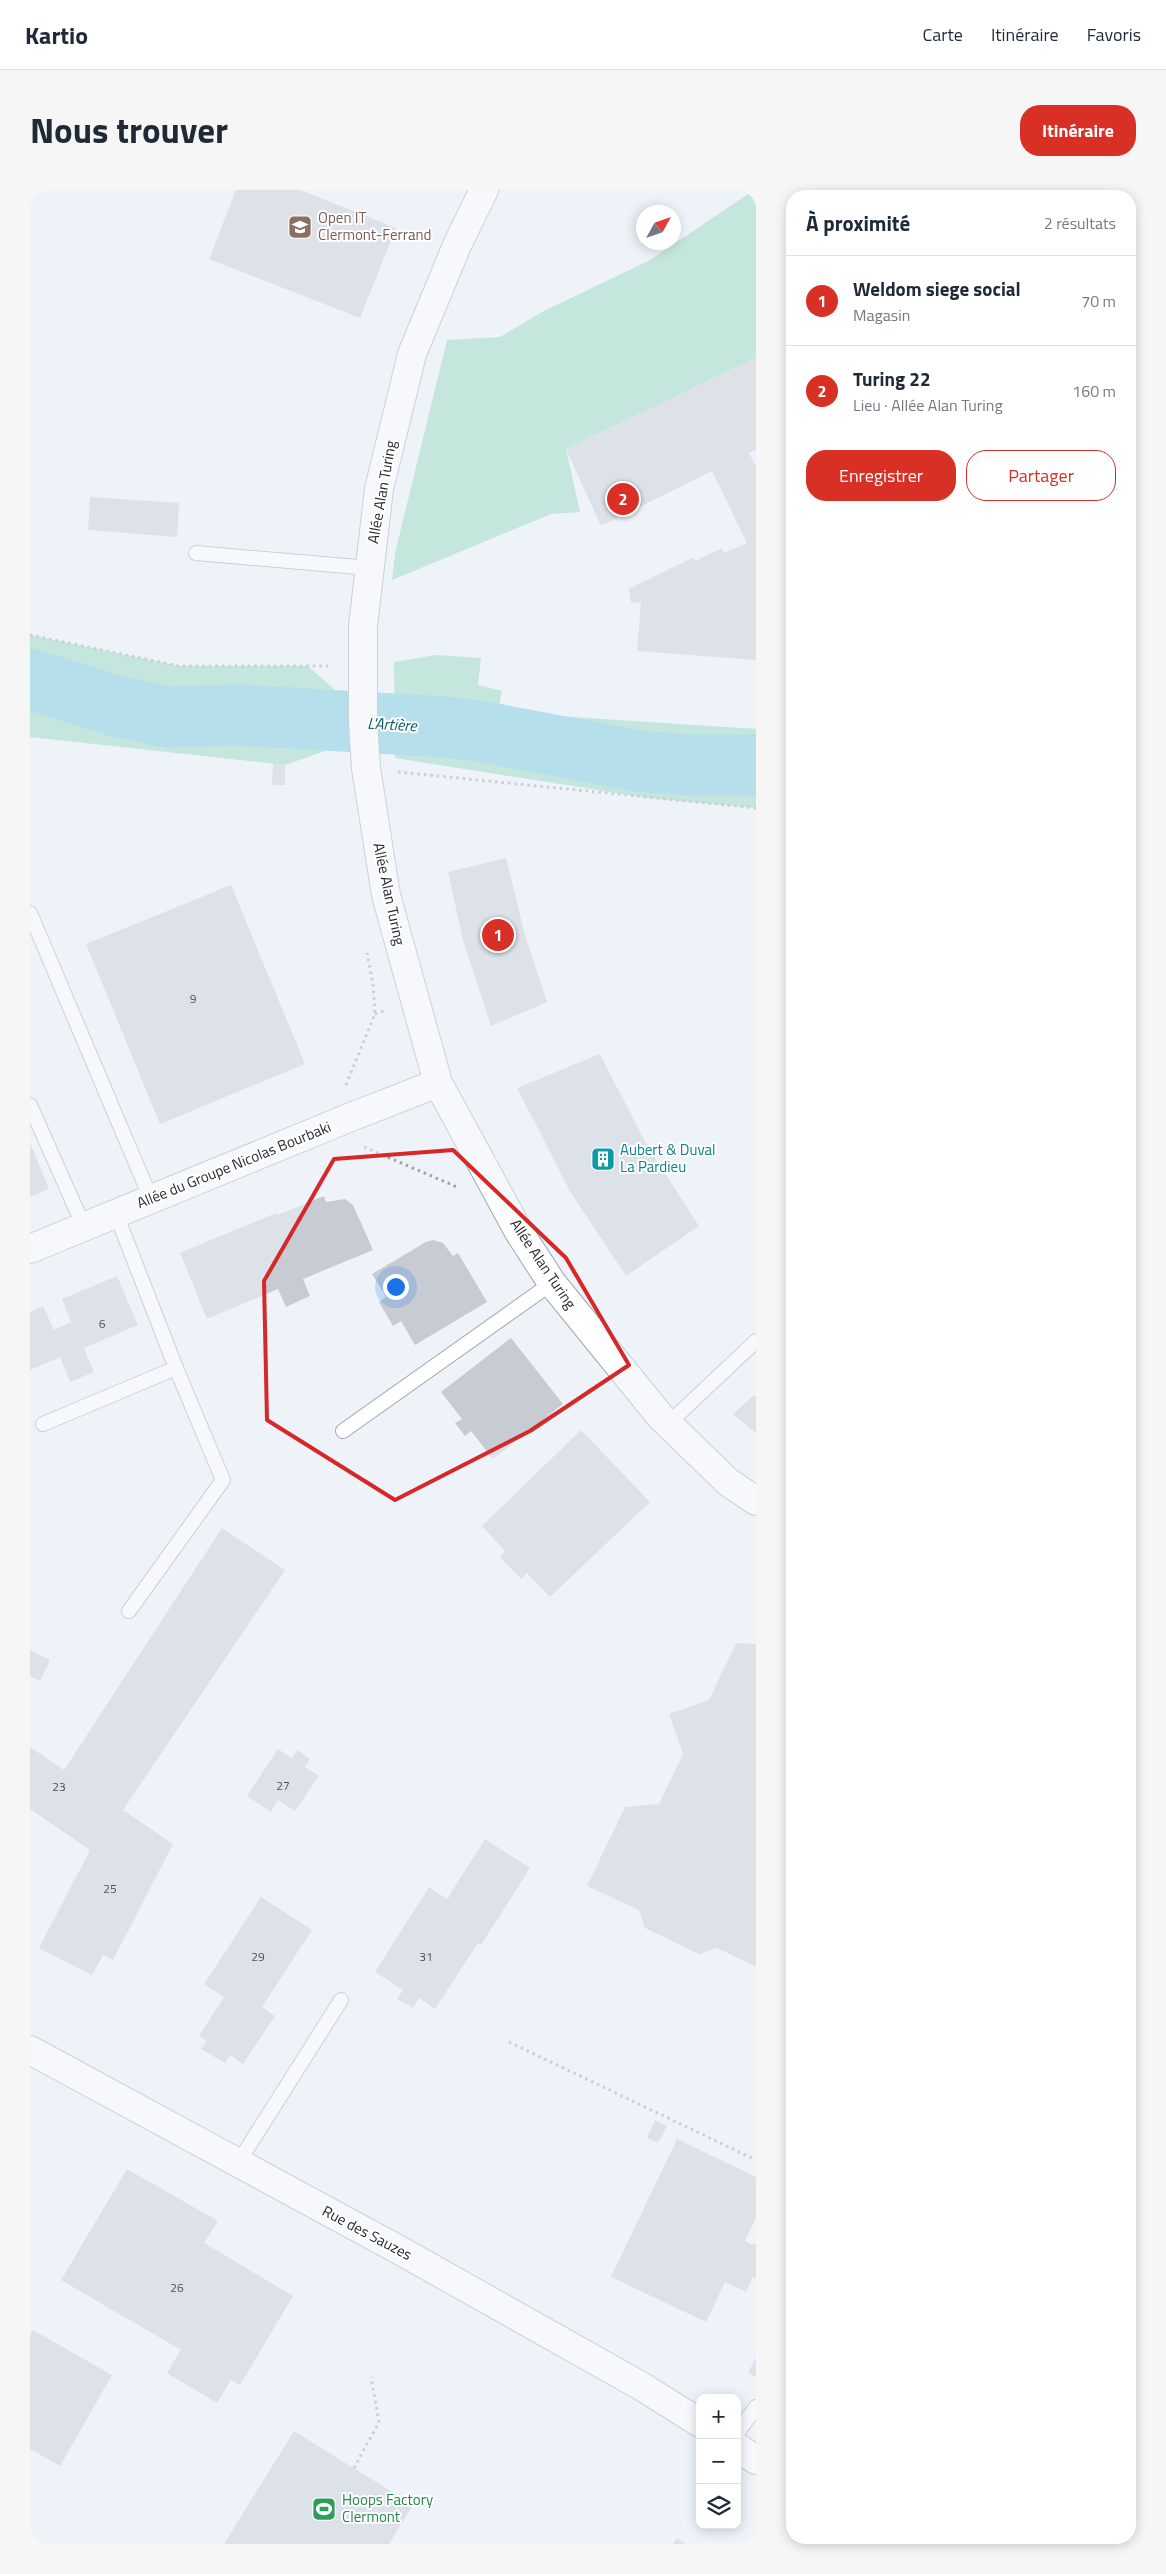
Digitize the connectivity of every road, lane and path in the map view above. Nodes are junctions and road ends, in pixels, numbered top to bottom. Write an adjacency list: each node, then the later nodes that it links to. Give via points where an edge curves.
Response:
1 (484, 190): 3 (street, Allée Alan Turing, via 458,243 412,354 379,489)
2 (196, 553): 3 (lane)
3 (369, 568): 6 (street, Allée Alan Turing, via 363,626)
4 (30, 635): 5 (path, via 179,666)
5 (331, 666)
6 (366, 761): 7 (path); 9 (street, Allée Alan Turing, via 386,895)
7 (756, 808)
8 (30, 913): 11 (lane)
9 (438, 1083): 11 (street, Allée du Groupe Nicolas Bourbaki); 15 (street, Allée Alan Turing, via 519,1232)
10 (30, 1105): 13 (lane)
11 (151, 1199): 12 (street, Allée du Groupe Nicolas Bourbaki)
12 (116, 1214): 13 (street, Allée du Groupe Nicolas Bourbaki); 17 (lane)
13 (84, 1227): 14 (street, Allée du Groupe Nicolas Bourbaki)
14 (30, 1249)
15 (552, 1283): 19 (street, Allée Alan Turing); 20 (lane)
16 (756, 1340): 19 (lane)
17 (176, 1368): 18 (lane); 22 (lane, via 223,1480)
18 (43, 1424)
19 (668, 1424): 21 (street, Allée Alan Turing, via 728,1482)
20 (343, 1431)
21 (756, 1501)
22 (129, 1611)
23 (341, 2000): 27 (lane)
24 (509, 2042): 26 (path)
25 (30, 2050): 27 (street, Rue des Sauzes)
26 (756, 2160)
27 (238, 2164): 30 (street, Rue des Sauzes, via 401,2251 641,2386)
28 (372, 2377): 34 (path, via 379,2422)
29 (756, 2407): 31 (lane)
30 (696, 2420)
31 (741, 2428)
32 (741, 2450): 33 (street)
33 (756, 2460)
34 (354, 2468)

